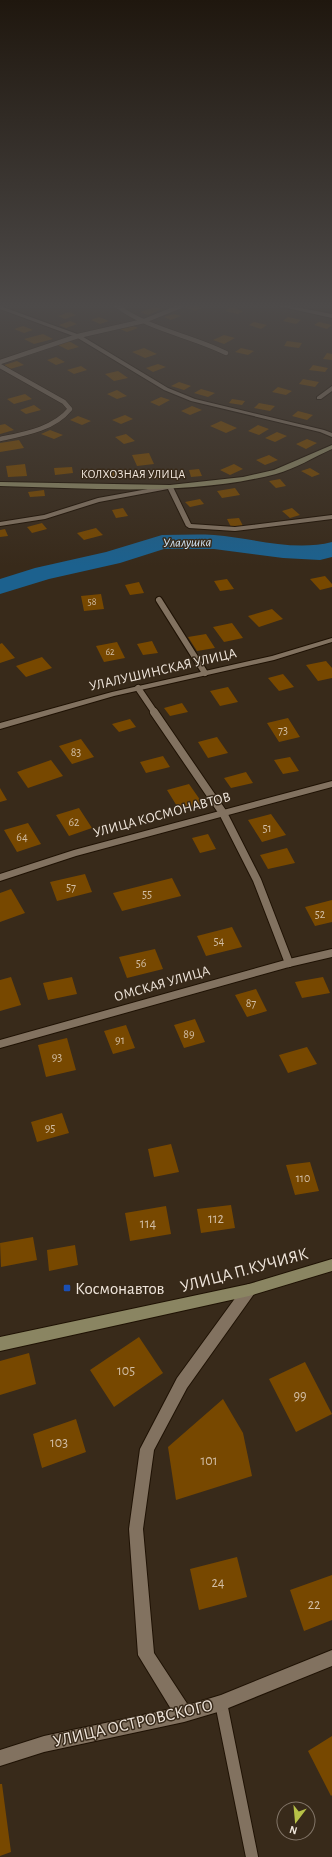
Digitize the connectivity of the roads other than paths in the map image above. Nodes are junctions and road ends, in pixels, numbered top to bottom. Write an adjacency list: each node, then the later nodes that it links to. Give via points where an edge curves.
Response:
1 (47, 393): 6 (lane, via 64,402 70,409 64,417 36,431)
2 (175, 393): 5 (street, via 193,400)
3 (326, 393): 4 (street)
4 (319, 398)
5 (332, 435)
6 (0, 439)
7 (332, 447): 9 (street, КОЛХОЗНАЯ УЛИЦА, via 276,472 243,480)
8 (0, 484): 9 (street, КОЛХОЗНАЯ УЛИЦА)
9 (170, 487): 10 (street, via 189,526 235,529); 11 (street, via 98,500 45,517)
10 (332, 517)
11 (0, 524)
12 (159, 600): 14 (lane)
13 (332, 640): 14 (street, УЛАЛУШИНСКАЯ УЛИЦА, via 274,658)
14 (205, 673): 15 (street, УЛАЛУШИНСКАЯ УЛИЦА)
15 (138, 688): 16 (street, УЛАЛУШИНСКАЯ УЛИЦА); 18 (lane)
16 (0, 726)
17 (332, 784): 18 (street, УЛИЦА КОСМОНАВТОВ)
18 (223, 813): 19 (street, УЛИЦА КОСМОНАВТОВ, via 74,853); 21 (lane, via 257,880)
19 (0, 878)
20 (332, 953): 21 (street, ОМСКАЯ УЛИЦА)
21 (289, 963): 22 (street, ОМСКАЯ УЛИЦА)
22 (0, 1044)
23 (332, 1265): 24 (street, УЛИЦА П.КУЧИЯК)
24 (249, 1290): 25 (street, УЛИЦА П.КУЧИЯК); 28 (street, via 182,1383 147,1449 136,1529 146,1655)
25 (0, 1344)
26 (332, 1658): 27 (street, УЛИЦА ОСТРОВСКОГО)
27 (221, 1702): 28 (street, УЛИЦА ОСТРОВСКОГО); 30 (lane)
28 (184, 1714): 29 (street, УЛИЦА ОСТРОВСКОГО, via 44,1744)
29 (0, 1758)
30 (252, 1857)

